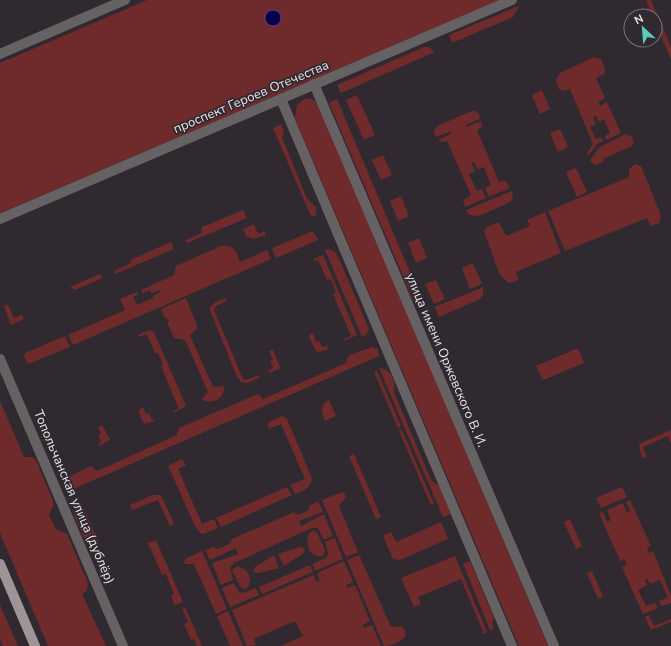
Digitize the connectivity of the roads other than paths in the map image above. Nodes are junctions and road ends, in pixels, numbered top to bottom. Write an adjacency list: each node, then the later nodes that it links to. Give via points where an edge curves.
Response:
1 (125, 0): 3 (street)
2 (512, 0): 4 (street, проспект Героев Отечества)
3 (0, 54)
4 (314, 84): 5 (street, проспект Героев Отечества); 12 (street, улица имени Оржевского В. И.)
5 (281, 98): 6 (street, проспект Героев Отечества); 11 (street)
6 (0, 219)
7 (0, 359): 10 (street, Топольчанская улица (дублёр))
8 (0, 564): 9 (main road)
9 (35, 646)
10 (124, 646)
11 (512, 646)
12 (554, 646)

